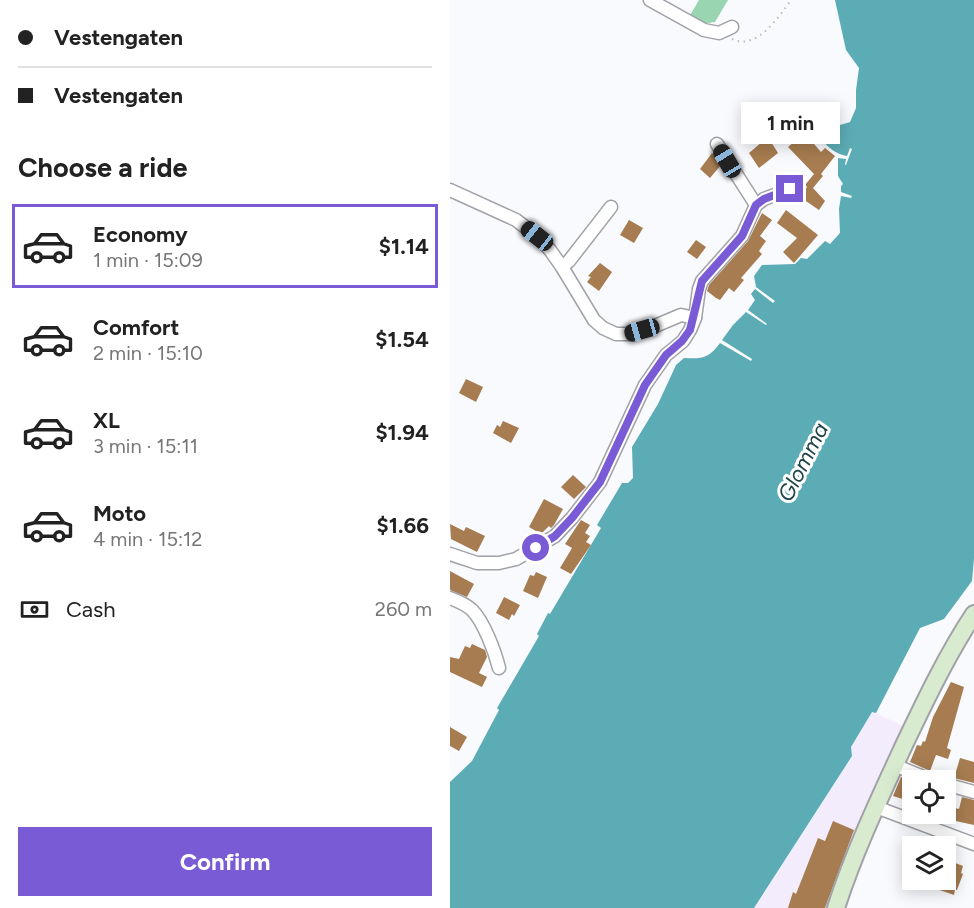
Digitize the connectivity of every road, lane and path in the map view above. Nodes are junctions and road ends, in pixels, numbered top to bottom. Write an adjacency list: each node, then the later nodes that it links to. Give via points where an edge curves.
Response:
1 (650, 0): 4 (street, via 704,30)
2 (791, 0): 4 (path, via 748,43)
3 (732, 27): 4 (street)
4 (719, 33)
5 (717, 144): 8 (street)
6 (790, 189): 8 (street)
7 (450, 190): 10 (street, via 516,220 550,250)
8 (756, 205): 11 (street, via 742,236 702,281)
9 (611, 207): 10 (street)
10 (562, 267): 11 (street, via 594,321 616,334 655,326 681,315)
11 (695, 318): 12 (street, via 682,341 666,355 645,385 600,482 555,536 516,559 499,563 477,563)
12 (450, 555)
13 (450, 598): 15 (street, via 473,610)
14 (974, 614): 16 (main road, via 936,679)
15 (499, 668)
16 (894, 765): 17 (street); 20 (main road)
17 (906, 770)
18 (956, 787): 19 (street)
19 (974, 792)
20 (876, 807): 21 (street); 22 (main road)
21 (974, 843)
22 (836, 908)

